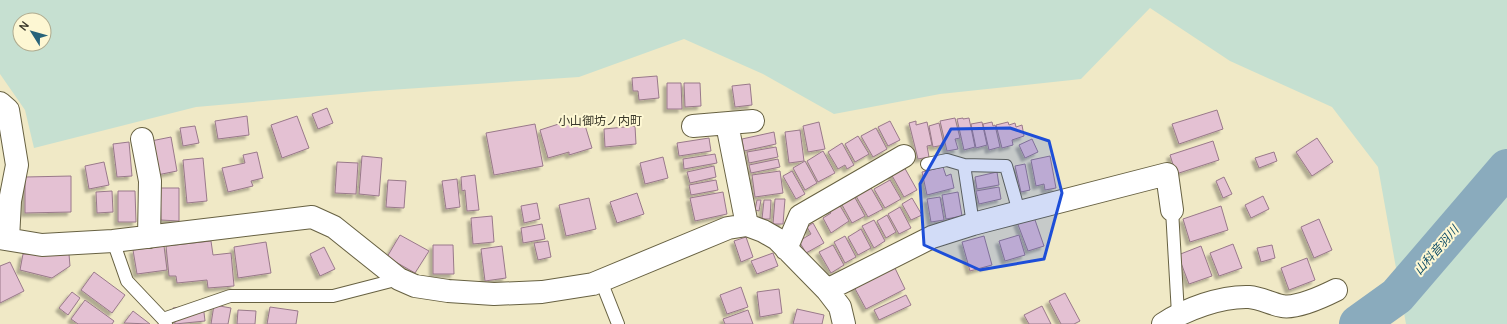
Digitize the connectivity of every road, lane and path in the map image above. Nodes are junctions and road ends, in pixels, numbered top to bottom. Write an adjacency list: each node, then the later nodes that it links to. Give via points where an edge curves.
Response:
1 (0, 103): 14 (street, via 8,110 16,165)
2 (753, 122): 3 (street)
3 (727, 124): 4 (street); 12 (street)
4 (693, 126)
5 (142, 139): 13 (street, via 150,181)
6 (904, 156): 16 (street, via 800,216)
7 (927, 164): 8 (lane, via 947,160)
8 (964, 165): 10 (lane, via 1006,166); 11 (lane)
9 (1172, 210): 10 (street, via 1167,174); 21 (lane)
10 (1019, 212): 11 (street)
11 (973, 224): 19 (street, via 932,237)
12 (747, 225): 16 (street, via 777,239); 18 (street, via 728,228)
13 (149, 237): 15 (street); 17 (street, via 312,217 334,227)
14 (4, 239): 15 (street, via 42,245)
15 (113, 241): 22 (lane, via 127,281)
16 (786, 249): 19 (street)
17 (399, 279): 18 (street, via 415,286 494,294 542,292); 22 (lane, via 333,296 230,296)
18 (601, 281): 23 (lane)
19 (827, 290): 24 (street, via 840,307)
20 (1336, 290): 21 (street, via 1316,300 1283,307 1251,297 1236,298 1201,305)
21 (1171, 319)
22 (164, 321)
23 (618, 324)
24 (844, 324)

